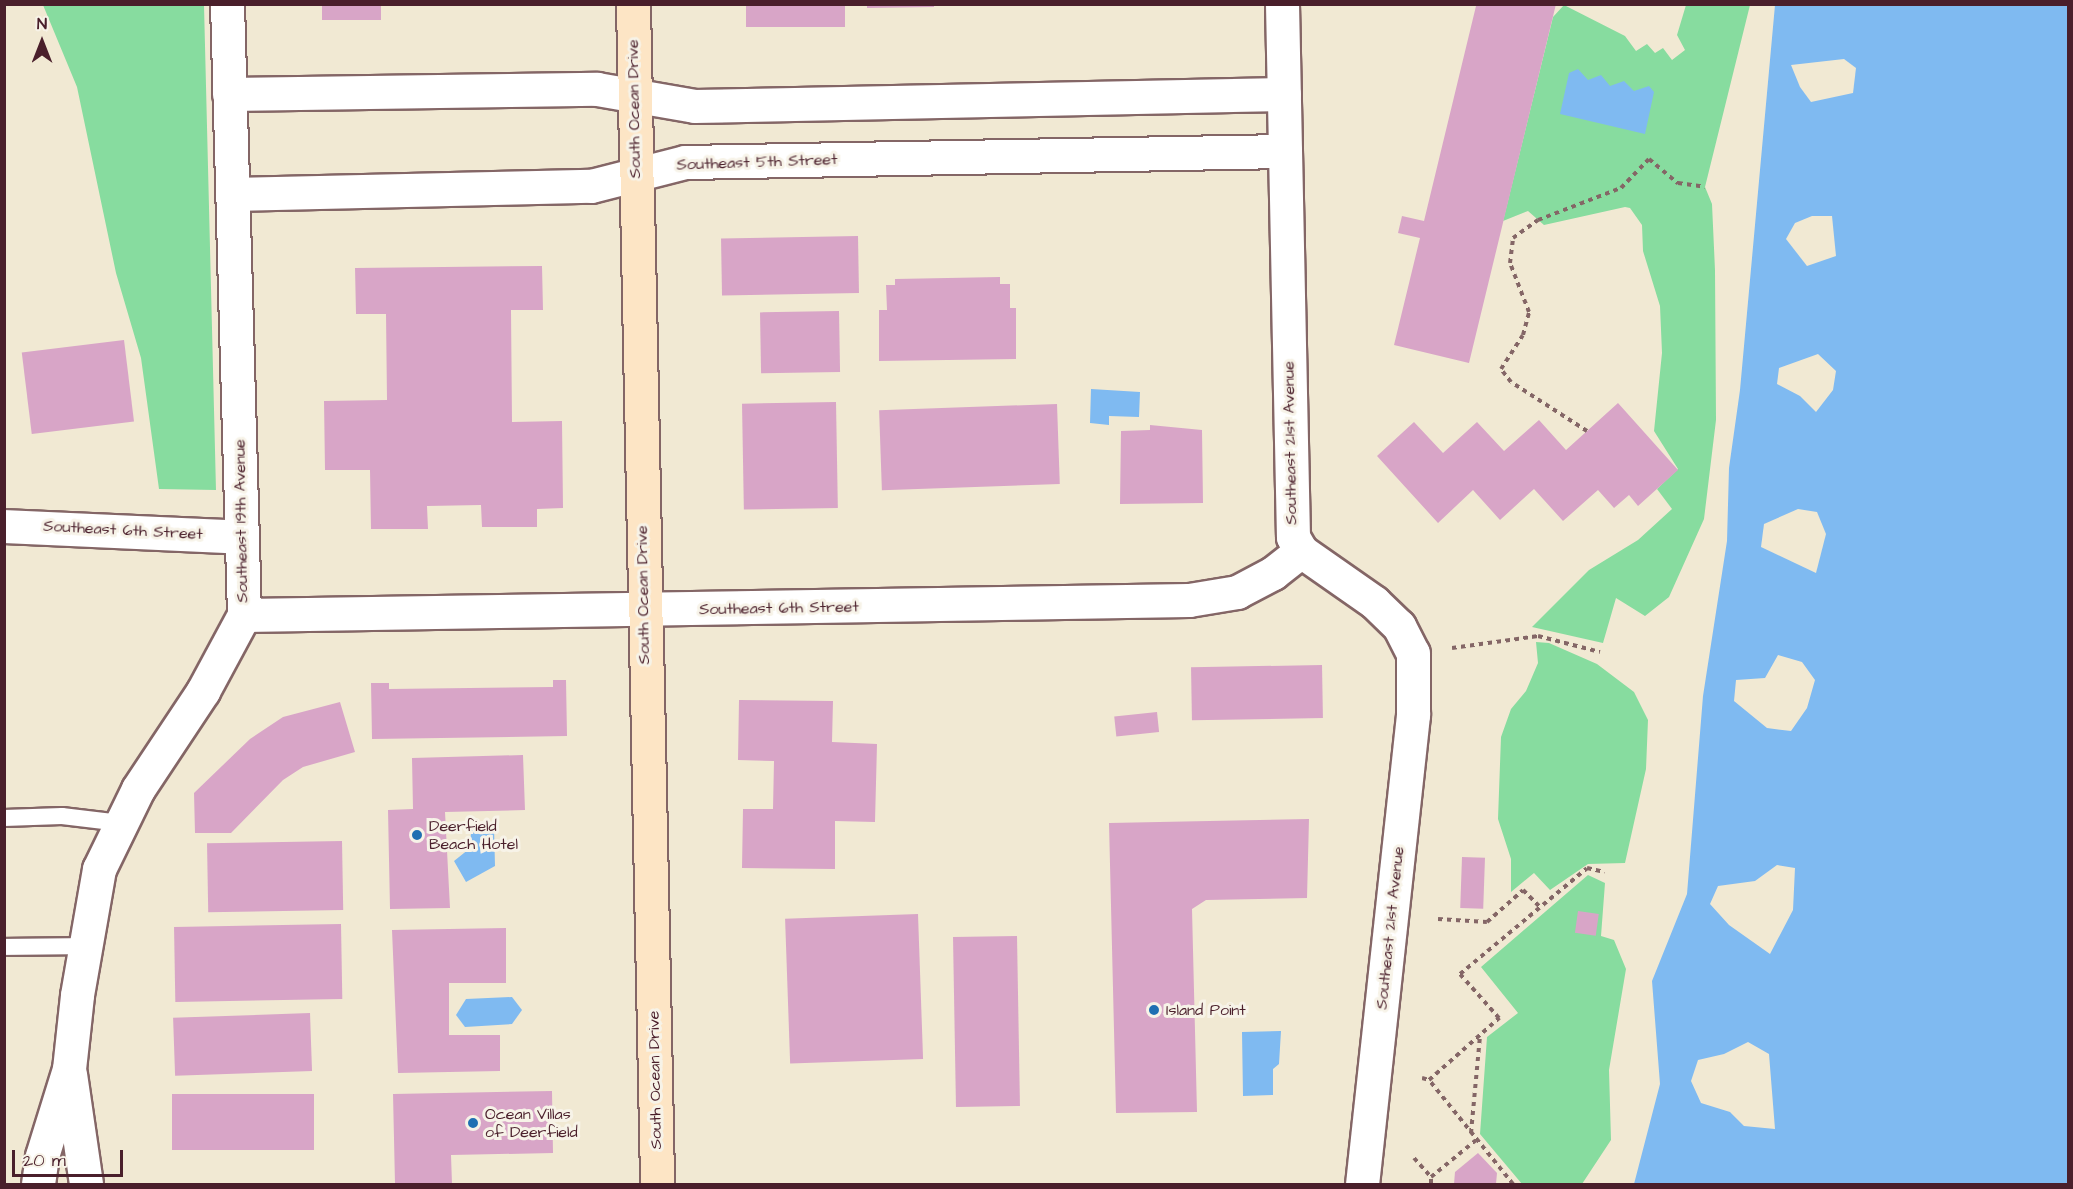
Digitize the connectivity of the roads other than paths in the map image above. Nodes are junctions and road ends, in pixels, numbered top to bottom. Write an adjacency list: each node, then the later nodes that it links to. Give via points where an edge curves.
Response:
1 (227, 4): 4 (street, Southeast 19th Avenue)
2 (633, 4): 6 (main road, South Ocean Drive)
3 (1282, 4): 5 (street, Southeast 21st Avenue)
4 (230, 94): 6 (street, via 597,89); 9 (street, Southeast 19th Avenue)
5 (1284, 94): 6 (street, via 694,106); 7 (street, Southeast 21st Avenue)
6 (634, 95): 8 (main road, South Ocean Drive)
7 (1285, 151): 8 (street, Southeast 5th Street, via 685,162); 12 (street, Southeast 21st Avenue, via 1290,516 1293,537)
8 (635, 174): 9 (street, Southeast 5th Street, via 591,186); 13 (main road, South Ocean Drive)
9 (232, 194): 11 (street, Southeast 19th Avenue)
10 (4, 526): 11 (street, Southeast 6th Street)
11 (242, 537): 14 (street, Southeast 19th Avenue)
12 (1301, 551): 13 (street, Southeast 6th Street, via 1237,592 1189,600); 23 (street, Southeast 21st Avenue, via 1374,602 1399,626 1413,653 1413,715)
13 (643, 611): 14 (street, Southeast 6th Street); 22 (main road, South Ocean Drive)
14 (244, 615): 16 (street, Southeast 19th Avenue, via 203,691 138,789)
15 (4, 818): 16 (lane, via 62,816)
16 (121, 823): 17 (street, Southeast 19th Avenue, via 99,869)
17 (86, 946): 18 (lane); 19 (street, Southeast 19th Avenue)
18 (4, 947)
19 (69, 1069): 20 (street, Southeast 19th Avenue, via 42,1156); 21 (street, Southeast 19th Avenue)
20 (38, 1185)
21 (86, 1185)
22 (657, 1185)
23 (1362, 1185)

